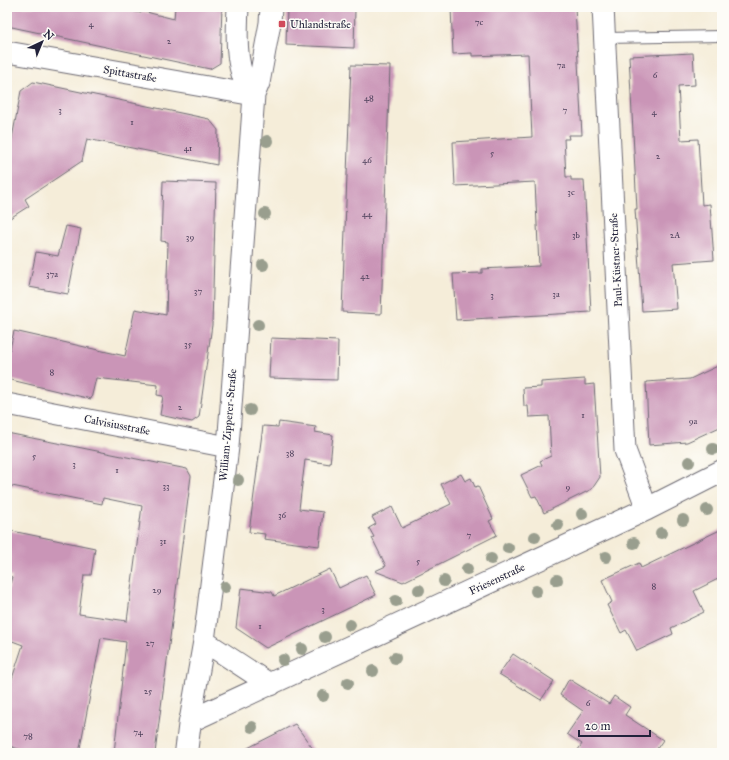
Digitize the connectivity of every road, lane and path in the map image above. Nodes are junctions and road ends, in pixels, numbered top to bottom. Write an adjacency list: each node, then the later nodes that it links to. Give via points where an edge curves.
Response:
1 (238, 7): 7 (street, via 240,62 245,81)
2 (271, 7): 7 (street, William-Zipperer-Straße, via 259,83)
3 (603, 7): 5 (street, Paul-Küstner-Straße)
4 (722, 36): 5 (lane)
5 (604, 38): 11 (street, Paul-Küstner-Straße, via 626,450)
6 (7, 52): 7 (street, Spittastraße)
7 (254, 95): 9 (street, William-Zipperer-Straße)
8 (7, 404): 9 (street, Calvisiusstraße)
9 (228, 447): 12 (street, William-Zipperer-Straße)
10 (722, 472): 11 (street, Friesenstraße)
11 (647, 509): 13 (street, Friesenstraße)
12 (204, 641): 13 (street); 14 (street, William-Zipperer-Straße)
13 (271, 685): 14 (street, Friesenstraße)
14 (190, 721): 15 (street, William-Zipperer-Straße)
15 (186, 753)

